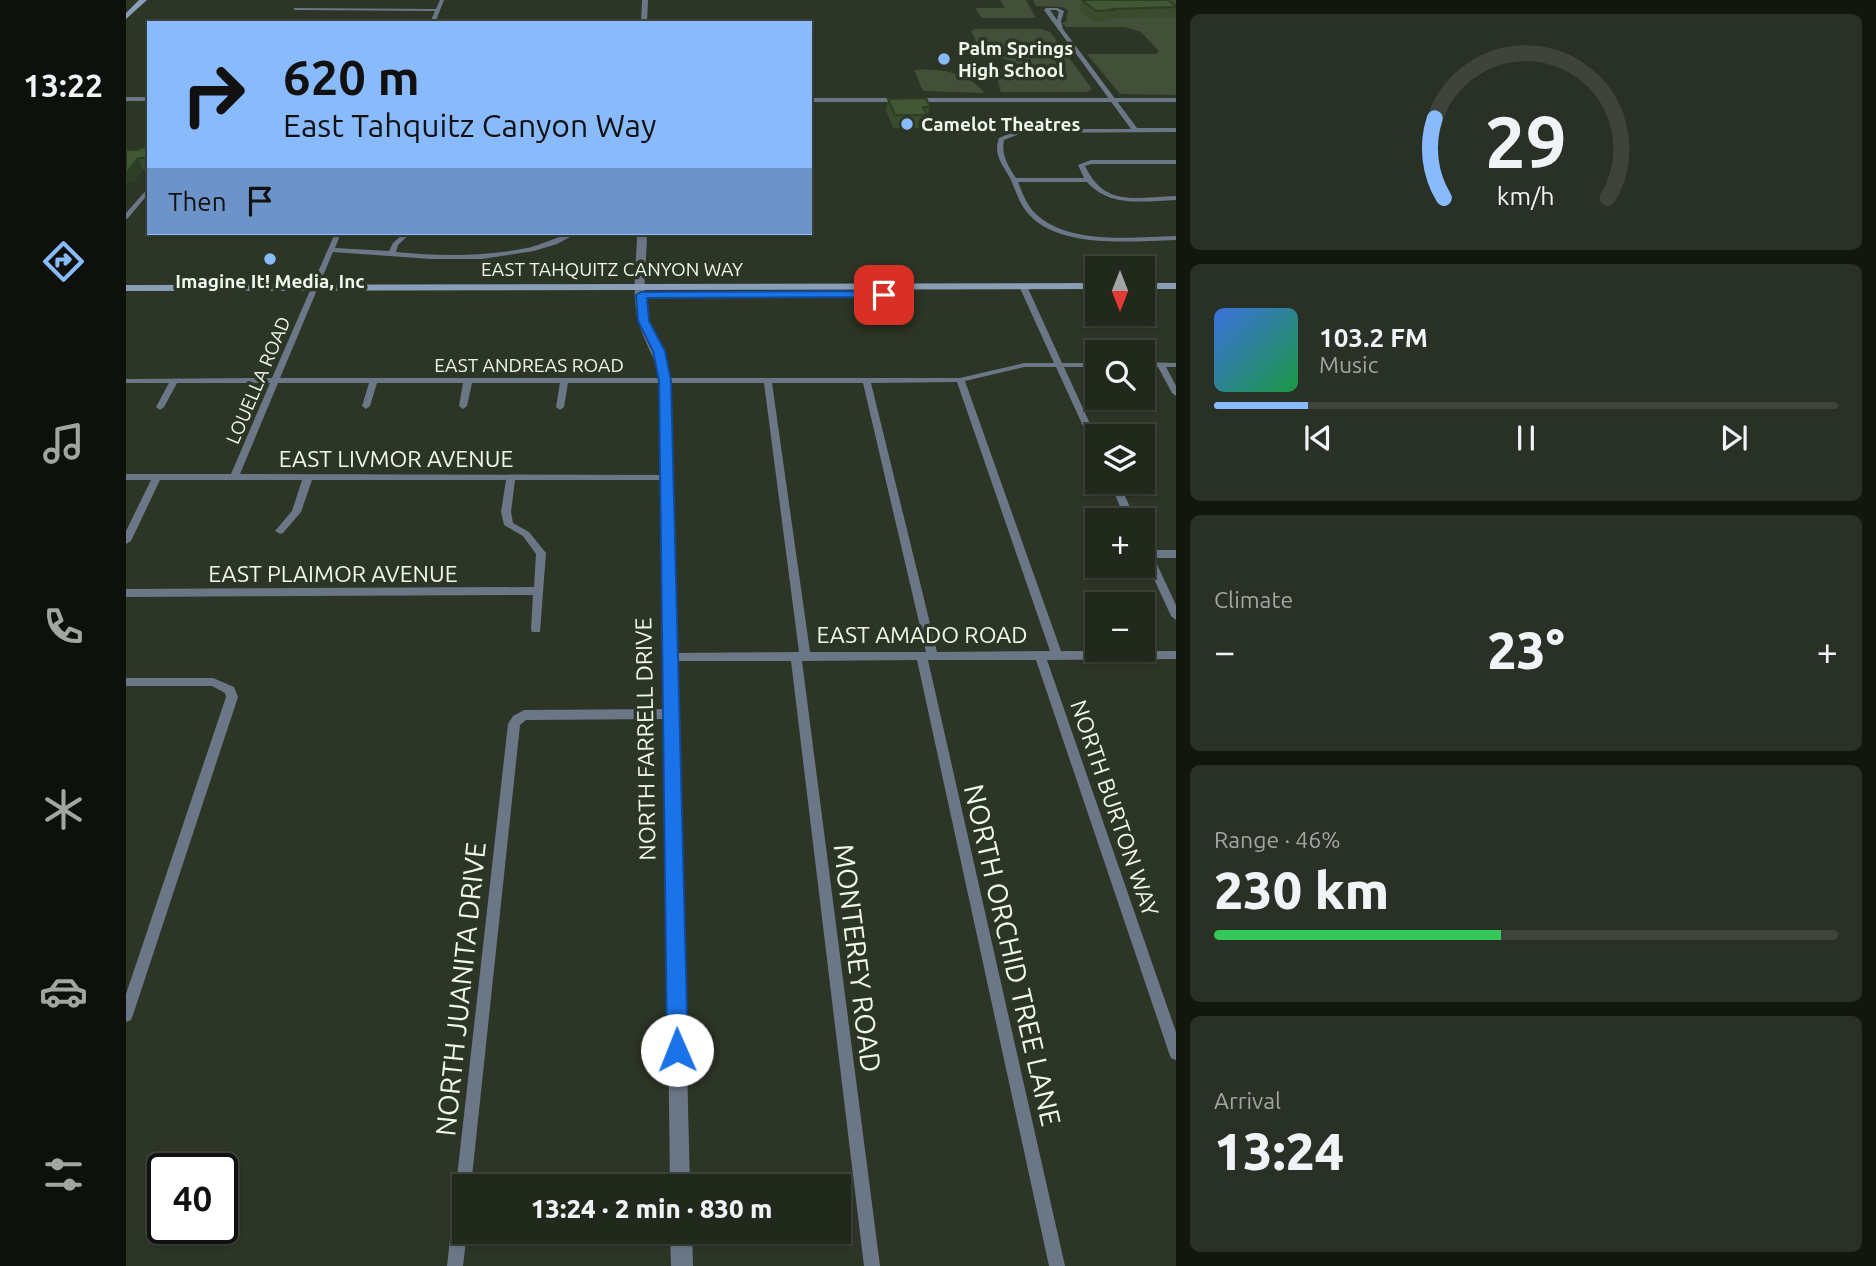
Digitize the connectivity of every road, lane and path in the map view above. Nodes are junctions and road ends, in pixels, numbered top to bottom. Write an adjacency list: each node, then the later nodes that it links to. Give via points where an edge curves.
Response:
1 (143, 0): 6 (main road)
2 (442, 0): 5 (street)
3 (645, 0): 8 (street)
4 (295, 9): 5 (street)
5 (438, 10): 7 (street)
6 (126, 17)
7 (433, 21)
8 (644, 21)
9 (1061, 28): 13 (street)
10 (126, 99): 11 (street)
11 (147, 99)
12 (812, 100): 13 (street)
13 (1115, 100): 14 (street); 15 (street)
14 (1176, 100)
15 (1135, 130): 16 (street); 18 (street, via 1031,131 1007,136 1001,139 999,151)
16 (1176, 130)
17 (1176, 162): 19 (street, via 1084,163 1082,169)
18 (1013, 180): 19 (street); 27 (street, via 1036,218 1063,231 1090,237)
19 (1089, 180): 21 (street, via 1110,198)
20 (147, 191): 22 (street)
21 (1176, 198)
22 (126, 216)
23 (337, 235): 28 (street, LOUELLA ROAD)
24 (406, 235): 29 (street, via 395,244)
25 (563, 235): 29 (street, via 513,253)
26 (642, 235): 35 (street, NORTH FARRELL DRIVE)
27 (1176, 238)
28 (330, 250): 29 (street); 36 (street, LOUELLA ROAD)
29 (393, 254)
30 (1155, 286): 31 (main road)
31 (1176, 286)
32 (1085, 287): 34 (main road, EAST TAHQUITZ CANYON WAY)
33 (126, 288): 36 (main road, EAST TAHQUITZ CANYON WAY)
34 (1025, 290): 35 (main road, EAST TAHQUITZ CANYON WAY); 37 (main road, EAST TAHQUITZ CANYON WAY); 43 (street)
35 (641, 291): 36 (main road, EAST TAHQUITZ CANYON WAY); 54 (street, NORTH FARRELL DRIVE, via 643,321 659,351)
36 (314, 292): 40 (main road, EAST TAHQUITZ CANYON WAY); 50 (street, LOUELLA ROAD)
37 (1085, 293)
38 (1155, 294): 39 (main road)
39 (1176, 294)
40 (126, 296)
41 (1155, 364): 42 (street)
42 (1160, 364): 45 (street); 56 (street)
43 (1058, 365): 44 (street, EAST ANDREAS ROAD); 47 (street, EAST ANDREAS ROAD, via 1024,365); 61 (street)
44 (1085, 365)
45 (1176, 365)
46 (768, 380): 54 (street, EAST ANDREAS ROAD); 55 (street, EAST ANDREAS ROAD); 77 (street, MONTEREY ROAD)
47 (960, 380): 55 (street, EAST ANDREAS ROAD); 80 (street)
48 (126, 381): 49 (street, EAST ANDREAS ROAD)
49 (174, 381): 50 (street, EAST ANDREAS ROAD); 59 (street)
50 (275, 381): 51 (street, EAST ANDREAS ROAD); 64 (street, LOUELLA ROAD)
51 (374, 381): 52 (street, EAST ANDREAS ROAD); 57 (street)
52 (468, 381): 53 (street, EAST ANDREAS ROAD); 58 (street)
53 (564, 381): 54 (street, EAST ANDREAS ROAD); 60 (street)
54 (665, 381): 67 (street, NORTH FARRELL DRIVE)
55 (867, 381): 78 (street, NORTH ORCHID TREE LANE)
56 (1176, 393)
57 (366, 406)
58 (463, 406)
59 (160, 407)
60 (560, 407)
61 (1086, 424)
62 (126, 477): 63 (street, EAST LIVMOR AVENUE)
63 (157, 477): 64 (street, EAST LIVMOR AVENUE); 69 (street)
64 (234, 477): 65 (street, EAST LIVMOR AVENUE)
65 (308, 477): 66 (street, EAST LIVMOR AVENUE); 68 (street, via 296,512)
66 (511, 477): 67 (street, EAST LIVMOR AVENUE); 73 (street, via 506,512 509,525 526,534 541,553)
67 (667, 477): 82 (street, NORTH FARRELL DRIVE)
68 (280, 531)
69 (126, 541)
70 (1155, 551): 71 (street)
71 (1176, 554)
72 (1155, 571): 75 (street)
73 (539, 591): 74 (street, EAST PLAIMOR AVENUE); 76 (street)
74 (126, 593)
75 (1176, 616)
76 (536, 629)
77 (801, 655): 78 (street, EAST AMADO ROAD); 82 (street, EAST AMADO ROAD); 91 (street, MONTEREY ROAD)
78 (926, 655): 79 (street, EAST AMADO ROAD); 92 (street, NORTH ORCHID TREE LANE)
79 (1041, 655): 80 (street, EAST AMADO ROAD); 86 (street, NORTH BURTON WAY)
80 (1058, 655): 81 (street, EAST AMADO ROAD)
81 (1176, 655)
82 (669, 657): 84 (street, NORTH FARRELL DRIVE)
83 (126, 682): 85 (street, via 214,682 230,690 232,697)
84 (670, 714): 87 (street, NORTH FARRELL DRIVE); 89 (street, NORTH JUANITA DRIVE, via 524,715 517,719)
85 (126, 1015)
86 (1176, 1053)
87 (680, 1174)
88 (681, 1244): 90 (street)
89 (454, 1266)
90 (682, 1266)
91 (872, 1266)
92 (1058, 1266)

